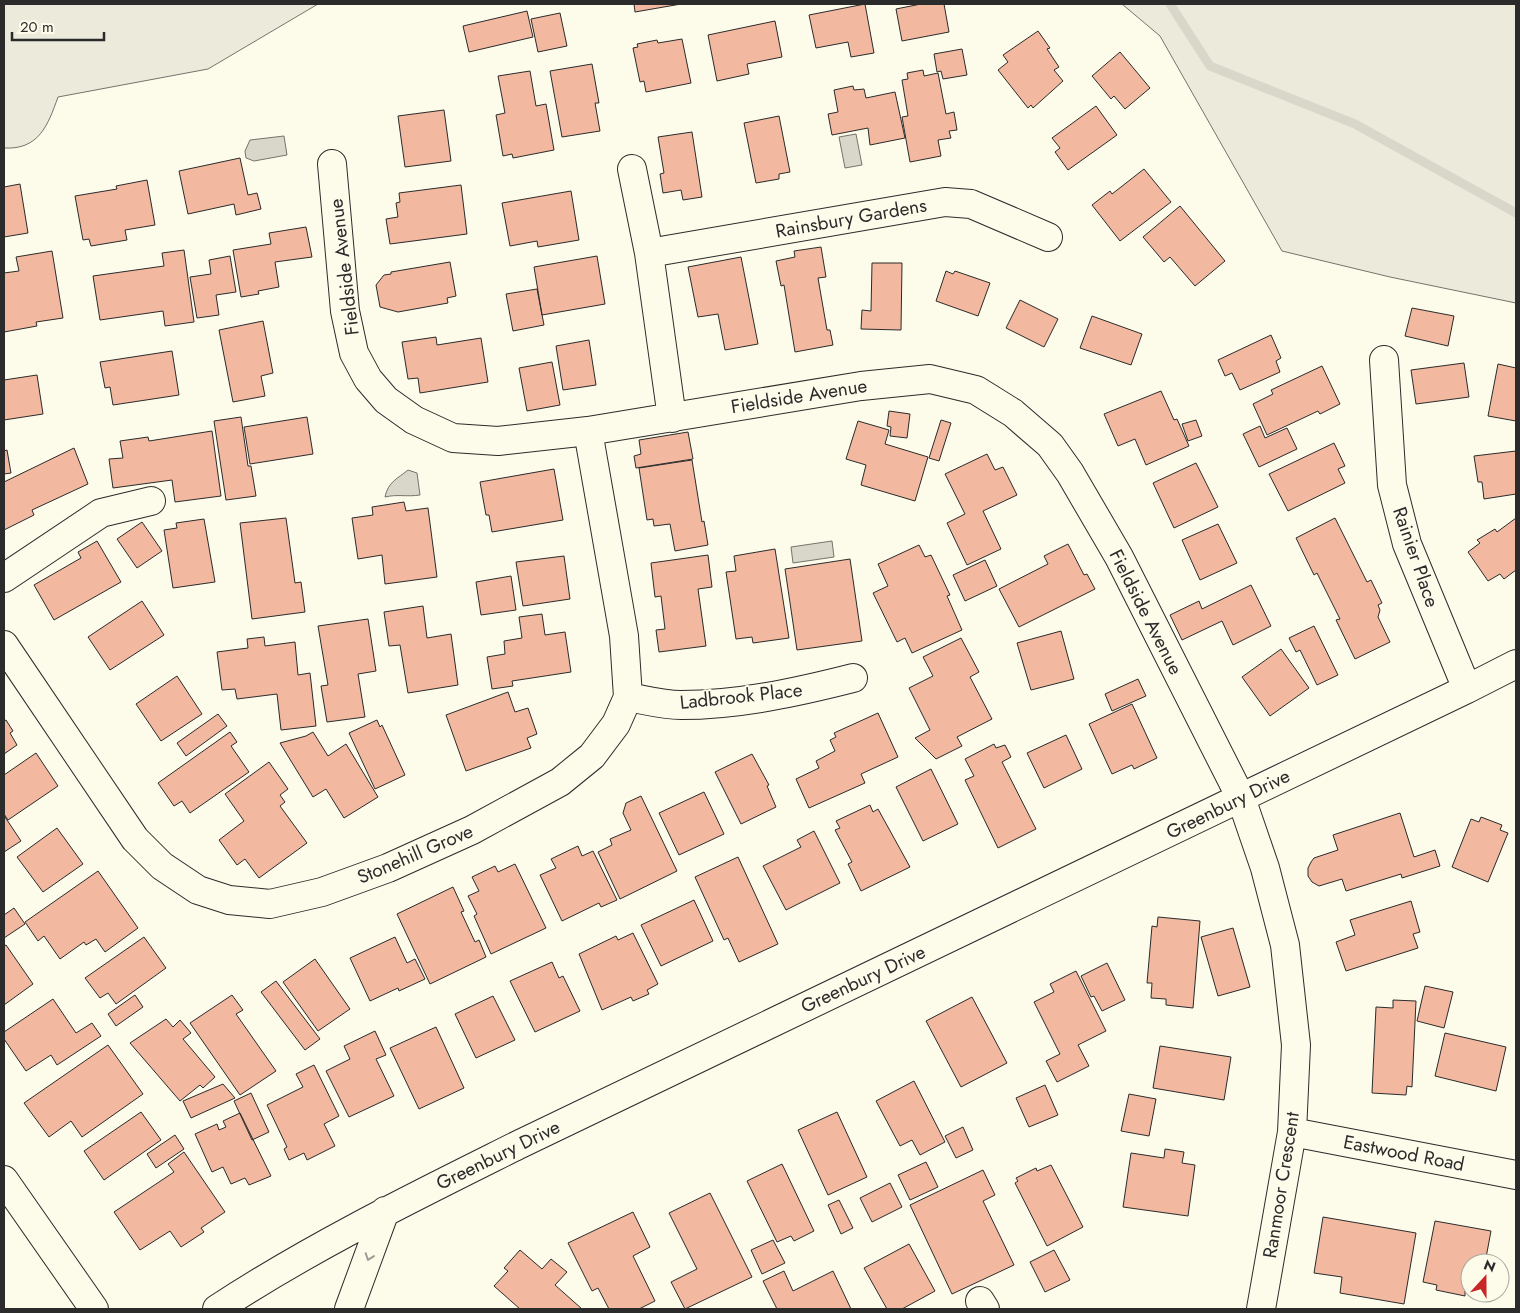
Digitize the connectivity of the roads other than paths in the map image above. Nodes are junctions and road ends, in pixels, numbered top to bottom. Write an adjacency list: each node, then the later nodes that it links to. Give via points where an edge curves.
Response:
1 (332, 164): 7 (street, Fieldside Avenue, via 345,311 354,353 368,379 386,400 414,420 453,438 498,440)
2 (632, 169): 4 (street)
3 (1048, 237): 4 (street, Rainsbury Gardens, via 971,204 945,202)
4 (650, 253): 6 (street)
5 (1384, 360): 13 (street, Rainier Place, via 1392,485 1407,544)
6 (672, 418): 7 (street, Fieldside Avenue); 15 (street, Fieldside Avenue, via 861,386 930,380 976,390 1013,413 1050,445 1070,473 1118,557)
7 (588, 431): 14 (street, Stonehill Grove, via 624,636)
8 (150, 501): 9 (street, via 100,513)
9 (4, 578)
10 (4, 645): 14 (street, Stonehill Grove, via 135,839 162,866 198,890 237,901 270,904 322,892 388,868 472,830 560,782 592,756 616,724)
11 (1516, 664): 13 (street, Greenbury Drive)
12 (853, 678): 14 (street, Ladbrook Place, via 813,688 708,703 681,705)
13 (1468, 690): 15 (street, Greenbury Drive)
14 (628, 697)
15 (1241, 798): 16 (street, Ranmoor Crescent, via 1265,868 1285,945 1296,1045); 19 (street, Greenbury Drive, via 725,1044)
16 (1292, 1132): 17 (street, Eastwood Road); 23 (street, Ranmoor Crescent)
17 (1516, 1175)
18 (4, 1180): 20 (street)
19 (385, 1211): 21 (street, Greenbury Drive, via 266,1277); 22 (street, one-way to 22)
20 (94, 1309)
21 (218, 1309)
22 (349, 1309)
23 (1261, 1309)

